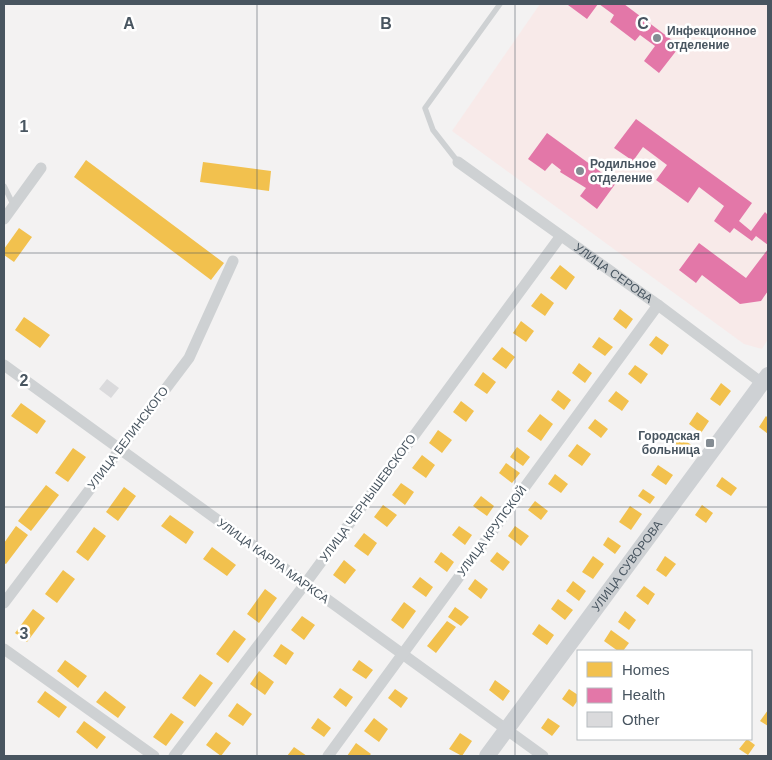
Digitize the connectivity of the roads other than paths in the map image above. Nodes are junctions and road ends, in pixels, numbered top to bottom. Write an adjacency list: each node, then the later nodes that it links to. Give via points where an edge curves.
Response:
1 (500, 4): 2 (lane, via 425,108 433,130)
2 (458, 162): 7 (street, УЛИЦА СЕРОВА)
3 (41, 168): 5 (street)
4 (4, 186): 5 (lane)
5 (14, 206): 6 (street)
6 (4, 219)
7 (560, 237): 9 (street, УЛИЦА СЕРОВА); 13 (street, УЛИЦА ЧЕРНЫШЕВСКОГО)
8 (234, 261): 12 (street, УЛИЦА БЕЛИНСКОГО, via 188,358)
9 (658, 305): 11 (street, УЛИЦА СЕРОВА); 16 (street, УЛИЦА КРУПСКОЙ)
10 (4, 365): 12 (street, УЛИЦА КАРЛА МАРКСА)
11 (766, 382): 17 (street, УЛИЦА СУВОРОВА)
12 (119, 449): 13 (street, УЛИЦА КАРЛА МАРКСА); 14 (street, УЛИЦА БЕЛИНСКОГО)
13 (305, 584): 16 (street, УЛИЦА КАРЛА МАРКСА); 19 (street, УЛИЦА ЧЕРНЫШЕВСКОГО)
14 (4, 603)
15 (4, 649): 18 (street)
16 (402, 654): 17 (street, УЛИЦА КАРЛА МАРКСА); 20 (street, УЛИЦА КРУПСКОЙ)
17 (506, 730): 21 (street, УЛИЦА СУВОРОВА); 22 (street, УЛИЦА КАРЛА МАРКСА)
18 (154, 756)
19 (174, 756)
20 (328, 756)
21 (487, 756)
22 (543, 756)

